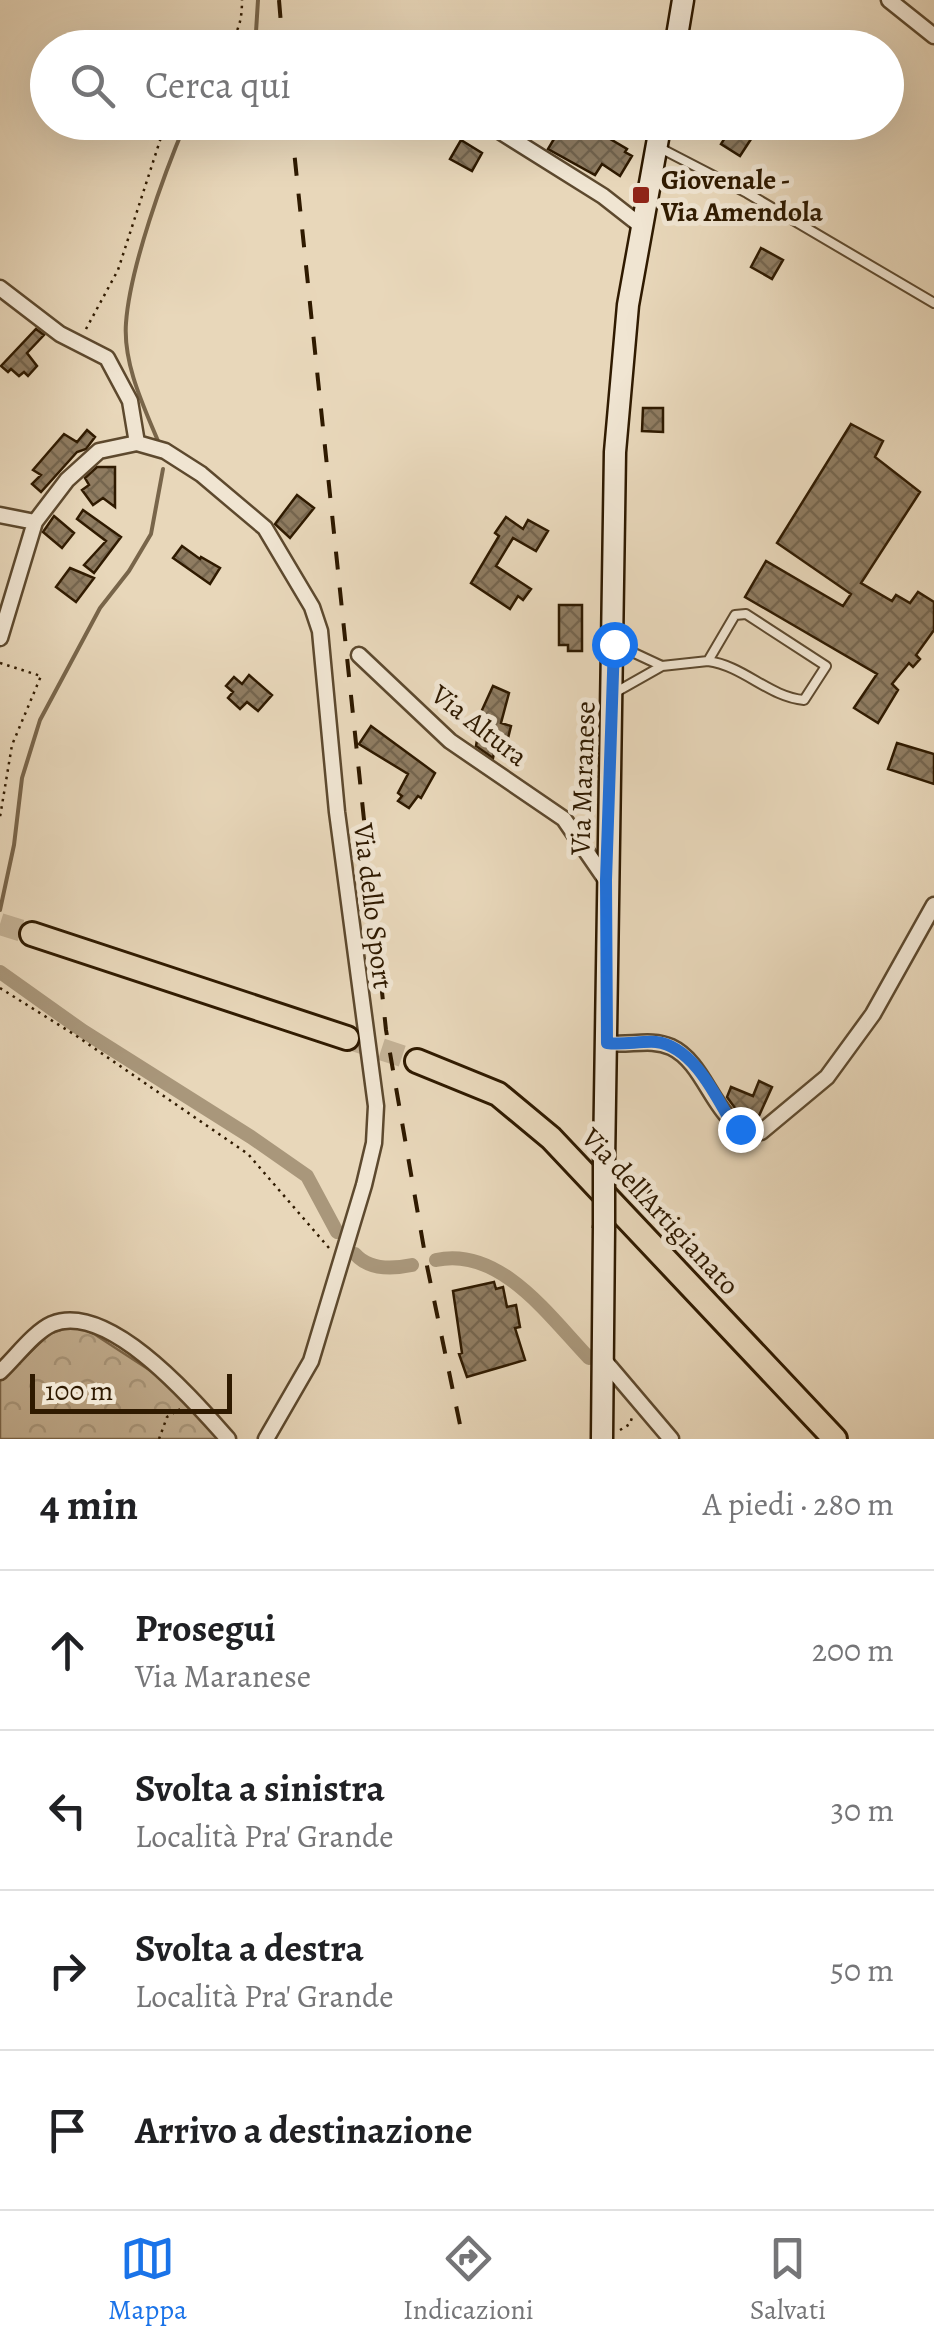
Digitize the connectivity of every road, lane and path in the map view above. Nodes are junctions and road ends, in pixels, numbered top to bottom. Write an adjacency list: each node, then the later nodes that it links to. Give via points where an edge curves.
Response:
1 (242, 0): 4 (path)
2 (684, 0): 5 (main road)
3 (889, 0): 6 (street)
4 (237, 30)
5 (678, 30)
6 (934, 36)
7 (160, 140): 14 (path, via 118,270)
8 (514, 140): 11 (street)
9 (657, 140): 10 (main road, Via Maranese)
10 (656, 146): 11 (main road, Via Maranese); 13 (lane)
11 (640, 225): 19 (main road, Via Maranese, via 615,452)
12 (0, 288): 14 (street)
13 (934, 303)
14 (78, 343): 15 (street, via 116,370)
15 (143, 445): 17 (street, via 99,452 66,480); 33 (street, Via dello Sport, via 201,474 265,528 320,630 376,1106 370,1157)
16 (0, 515): 17 (street)
17 (35, 522): 18 (street)
18 (0, 638)
19 (614, 644): 23 (lane); 24 (main road, Via Maranese)
20 (359, 655): 26 (street, Via Altura, via 450,742 564,818)
21 (708, 660): 21 (lane, via 734,615 746,614 826,666 804,700); 23 (lane)
22 (0, 663): 25 (path, via 41,676 12,745)
23 (662, 666): 24 (lane)
24 (613, 694): 26 (main road, Via Maranese)
25 (0, 817)
26 (606, 880): 31 (main road, Via Maranese)
27 (934, 905): 31 (street, via 873,1014 827,1077 761,1132 731,1122 674,1048)
28 (32, 934): 30 (highway)
29 (0, 988): 33 (path, via 248,1154)
30 (346, 1038)
31 (607, 1043): 34 (main road, Via Maranese, bridge)
32 (417, 1061): 43 (highway, Via dell'Artigianato, via 498,1094 551,1138)
33 (340, 1261): 41 (street, Via dello Sport, via 311,1361)
34 (603, 1360): 36 (street); 38 (main road, Via Maranese)
35 (0, 1372): 37 (street, via 49,1325 76,1319 141,1352)
36 (638, 1398): 38 (path, via 630,1424); 42 (street)
37 (195, 1402): 39 (path, via 166,1417); 40 (street)
38 (608, 1437)
39 (159, 1439)
40 (228, 1439)
41 (266, 1439)
42 (671, 1439)
43 (835, 1439)

